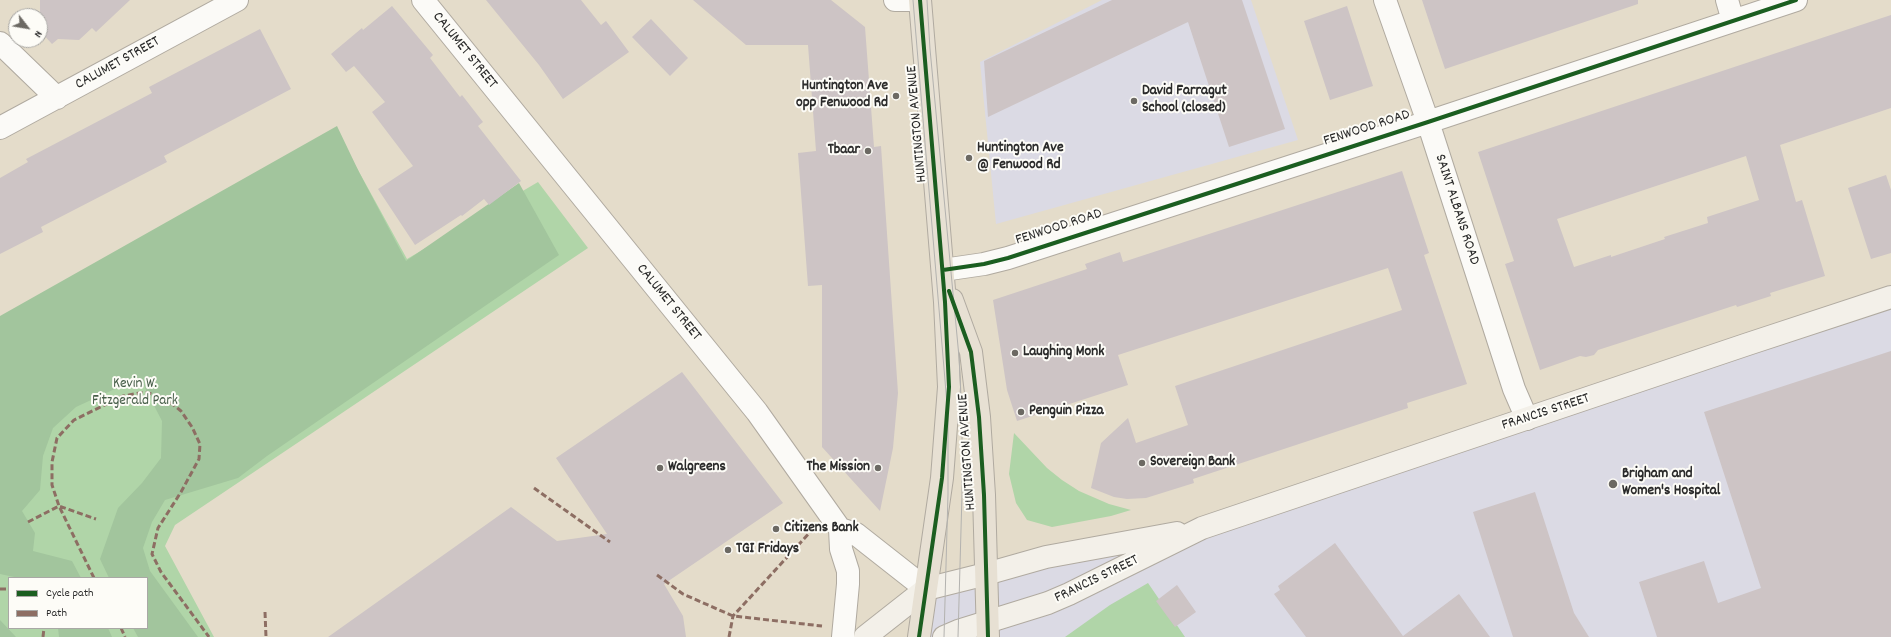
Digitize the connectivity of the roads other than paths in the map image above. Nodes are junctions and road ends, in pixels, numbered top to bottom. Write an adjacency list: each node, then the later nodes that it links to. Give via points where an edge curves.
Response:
1 (236, 0): 10 (street, CALUMET STREET)
2 (423, 0): 17 (street, CALUMET STREET, via 757,412)
3 (895, 0): 4 (street)
4 (920, 0): 13 (main road, HUNTINGTON AVENUE)
5 (1386, 0): 11 (street, SAINT ALBANS ROAD)
6 (1727, 0): 8 (street)
7 (1796, 0): 8 (street, FENWOOD ROAD)
8 (1733, 21): 11 (street, FENWOOD ROAD)
9 (0, 43): 10 (street)
10 (57, 98): 12 (street, CALUMET STREET)
11 (1428, 122): 13 (street, FENWOOD ROAD, via 1008,258); 15 (street, SAINT ALBANS ROAD, via 1514,389)
12 (0, 128)
13 (943, 270): 18 (main road, HUNTINGTON AVENUE, via 971,352 980,417); 19 (main road, HUNTINGTON AVENUE, via 949,403 942,478)
14 (1891, 297): 15 (main road, FRANCIS STREET)
15 (1527, 419): 16 (main road, FRANCIS STREET)
16 (1202, 528): 18 (main road, FRANCIS STREET, via 1060,553); 20 (main road, FRANCIS STREET, via 1069,594)
17 (840, 530): 19 (street, via 856,534); 21 (street, via 841,549 848,571)
18 (986, 574): 19 (main road, FRANCIS STREET); 20 (main road, HUNTINGTON AVENUE)
19 (926, 589): 22 (main road); 23 (main road, HUNTINGTON AVENUE)
20 (988, 630): 24 (main road, FRANCIS STREET, via 958,631)
21 (843, 637)
22 (865, 637)
23 (919, 637)
24 (944, 637)

